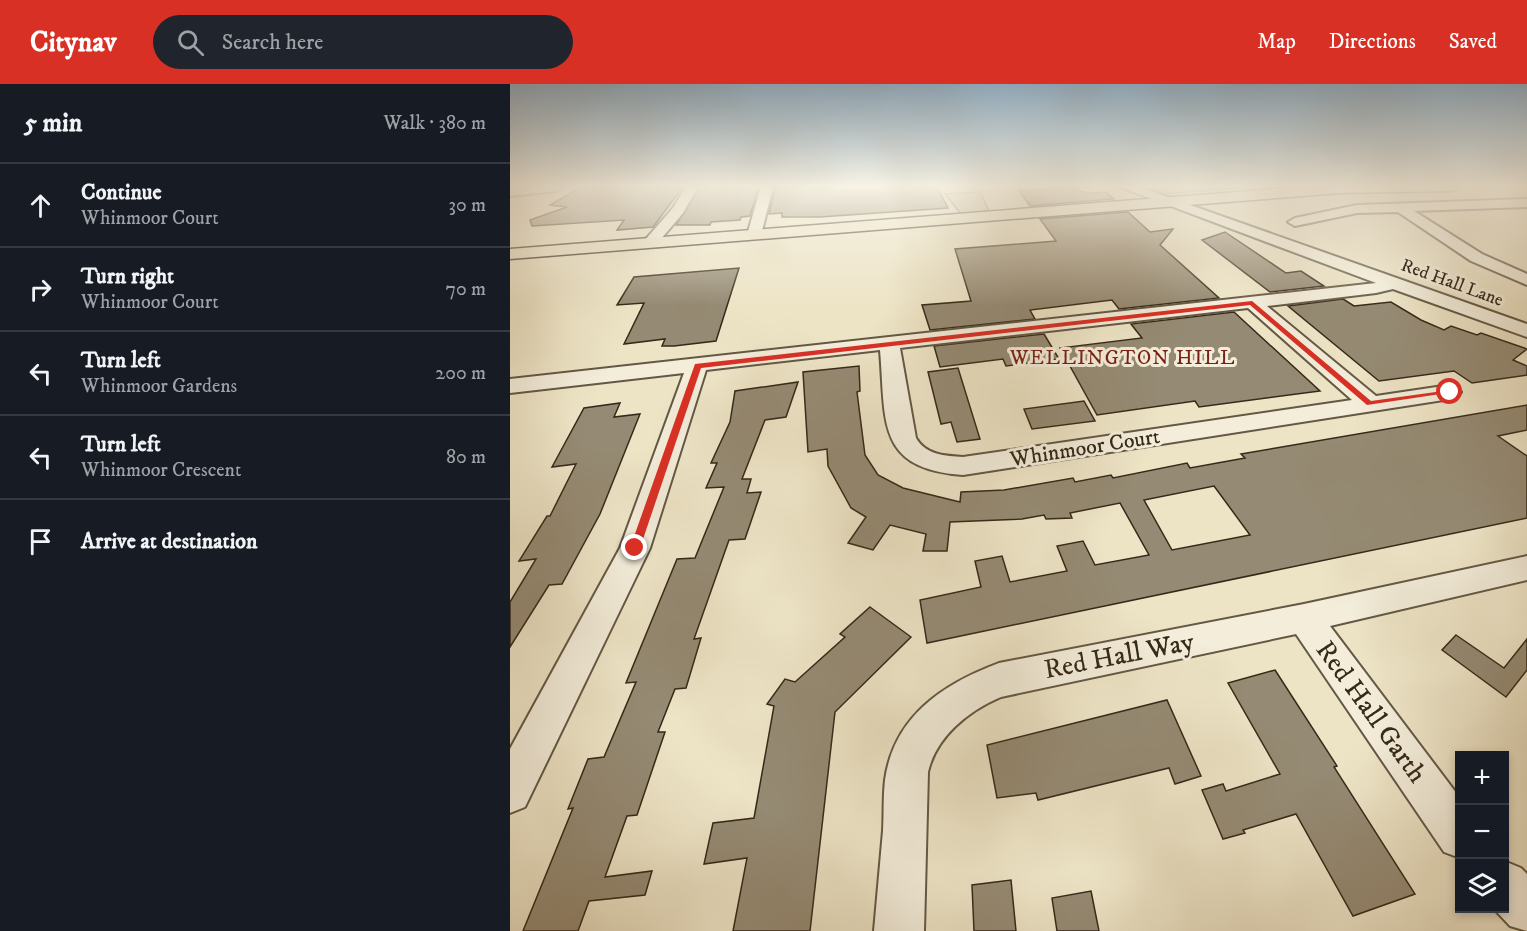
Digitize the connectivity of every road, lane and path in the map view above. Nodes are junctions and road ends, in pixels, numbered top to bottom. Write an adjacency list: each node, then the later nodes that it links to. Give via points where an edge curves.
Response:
1 (664, 227): 7 (street)
2 (756, 227): 6 (street)
3 (860, 227): 6 (main road)
4 (1235, 227): 10 (street, Red Hall Lane)
5 (1429, 227): 9 (street, via 1469,254)
6 (754, 235): 7 (main road)
7 (650, 243): 8 (main road)
8 (510, 254)
9 (1527, 280)
10 (1393, 283): 11 (street); 12 (street, Red Hall Lane)
11 (1252, 303): 13 (street); 17 (street)
12 (1527, 330)
13 (889, 344): 14 (street); 17 (street, Whinmoor Court, via 902,437 917,454 946,465 963,466)
14 (698, 366): 15 (street); 20 (street, via 635,548)
15 (510, 386)
16 (1450, 392): 17 (street, Whinmoor Court)
17 (1370, 403)
18 (1527, 568): 19 (street, Red Hall Way)
19 (1304, 618): 21 (street, Red Hall Garth); 24 (street, Red Hall Way, via 999,680 954,701 919,741 908,766)
20 (510, 792)
21 (1455, 829)
22 (1509, 890): 23 (street)
23 (1527, 909)
24 (899, 931)

